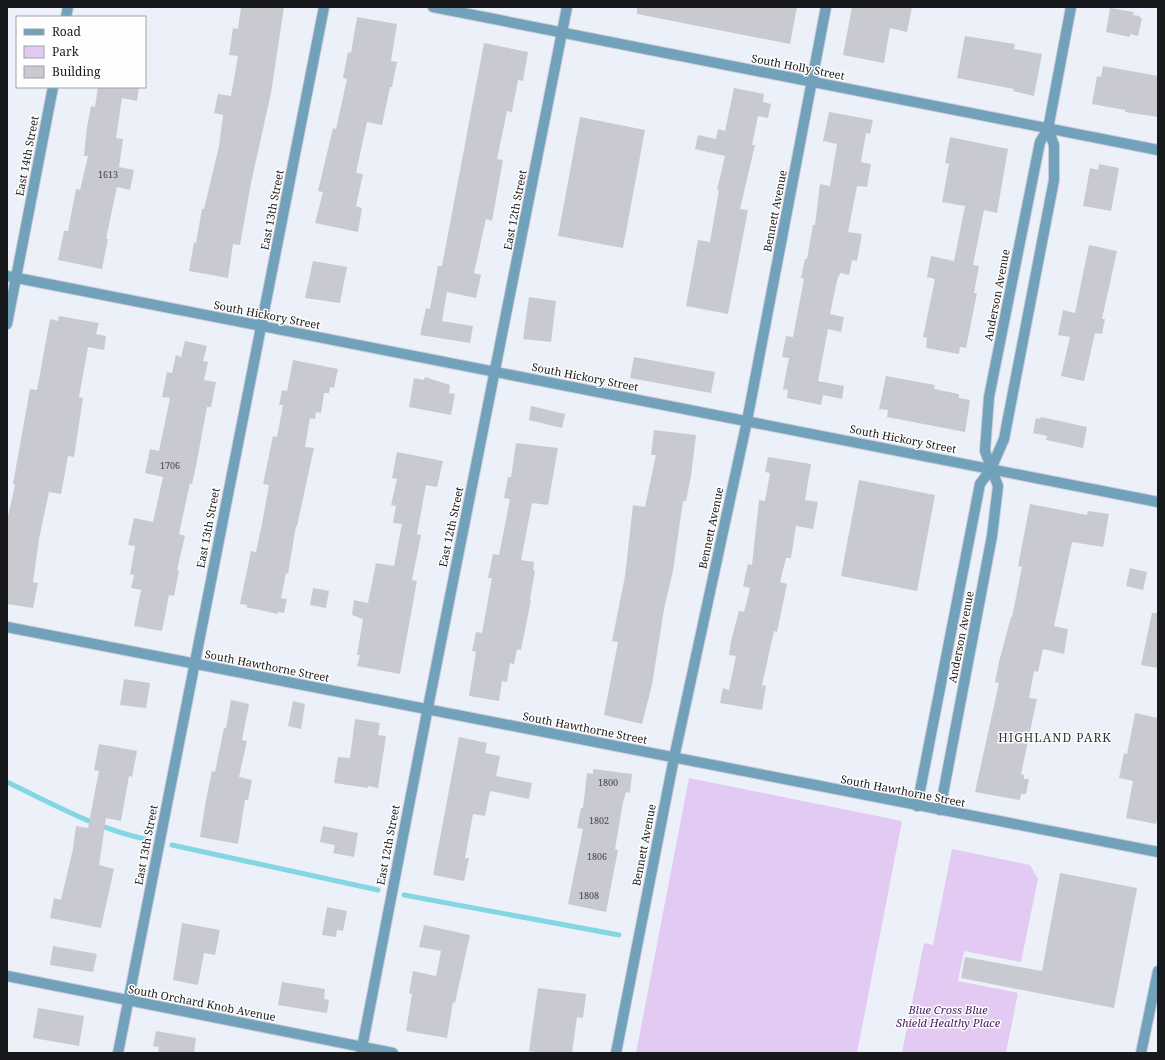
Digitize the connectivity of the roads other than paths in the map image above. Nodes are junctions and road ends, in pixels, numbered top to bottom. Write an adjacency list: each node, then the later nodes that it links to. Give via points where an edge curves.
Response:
1 (324, 7): 13 (street, East 13th Street)
2 (433, 7): 6 (street, South Holly Street)
3 (567, 7): 6 (street, East 12th Street)
4 (826, 7): 7 (street, Bennett Avenue)
5 (1071, 7): 9 (street, Anderson Avenue)
6 (562, 32): 7 (street, South Holly Street); 14 (street, East 12th Street)
7 (812, 82): 9 (street, South Holly Street); 15 (street, Bennett Avenue)
8 (53, 88): 11 (street, East 14th Street)
9 (1048, 128): 10 (street, South Holly Street); 16 (street, Anderson Avenue, via 1040,142 989,397 985,450); 16 (street, Anderson Avenue, via 1054,145 1054,180 1004,439)
10 (1158, 150)
11 (11, 277): 12 (street, East 14th Street); 13 (street, South Hickory Street)
12 (7, 324)
13 (261, 326): 14 (street, South Hickory Street); 19 (street, East 13th Street)
14 (495, 372): 15 (street, South Hickory Street); 20 (street, East 12th Street)
15 (747, 421): 16 (street, South Hickory Street); 21 (street, Bennett Avenue)
16 (991, 469): 17 (street, South Hickory Street); 22 (street, Anderson Avenue, via 980,484); 23 (street, Anderson Avenue, via 998,486 992,536)
17 (1158, 502)
18 (7, 627): 19 (street, South Hawthorne Street)
19 (194, 664): 20 (street, South Hawthorne Street); 27 (street, East 13th Street)
20 (426, 709): 21 (street, South Hawthorne Street); 28 (street, East 12th Street)
21 (674, 758): 22 (street, South Hawthorne Street); 31 (street, Bennett Avenue)
22 (917, 806): 23 (street, South Hawthorne Street)
23 (940, 810): 24 (street, South Hawthorne Street)
24 (1158, 852)
25 (1158, 971): 32 (street)
26 (7, 976): 27 (street, South Orchard Knob Avenue)
27 (128, 1001): 28 (street, South Orchard Knob Avenue); 29 (street, East 13th Street)
28 (361, 1050): 30 (street, South Orchard Knob Avenue)
29 (118, 1053)
30 (393, 1053)
31 (616, 1053)
32 (1141, 1053)

